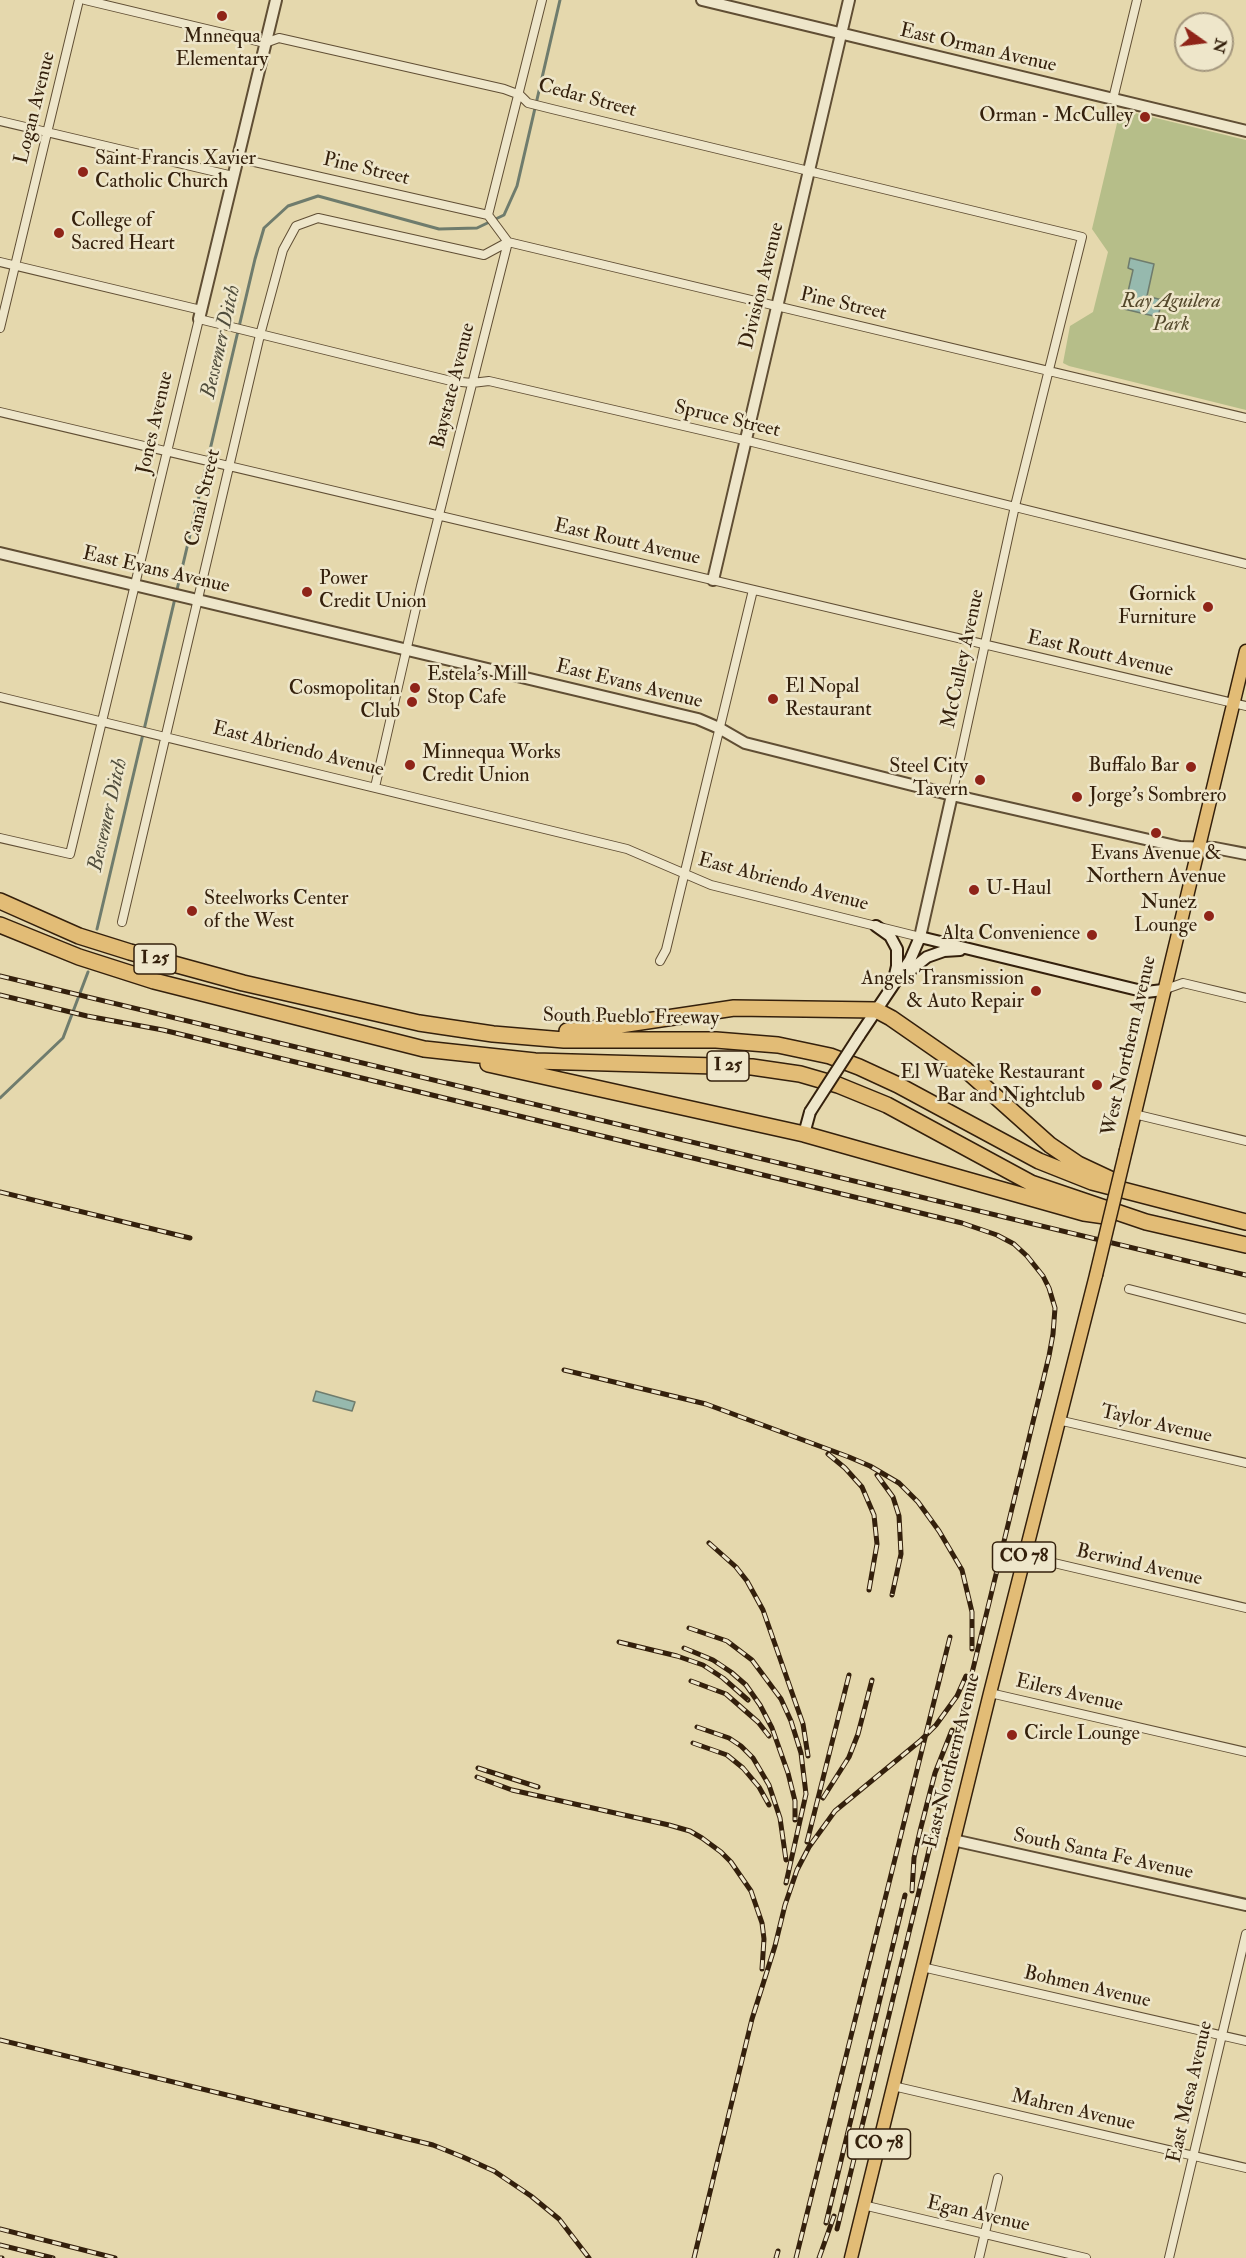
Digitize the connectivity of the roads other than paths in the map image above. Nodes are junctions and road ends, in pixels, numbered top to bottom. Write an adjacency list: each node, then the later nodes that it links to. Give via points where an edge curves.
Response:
1 (79, 0): 14 (street, Logan Avenue)
2 (85, 0): 9 (street, Cedar Street)
3 (276, 0): 9 (street, Jones Avenue)
4 (542, 0): 10 (street)
5 (702, 0): 8 (street, East Orman Avenue)
6 (849, 0): 8 (street, Division Avenue)
7 (1137, 0): 11 (street)
8 (840, 35): 11 (street, East Orman Avenue); 16 (street, Division Avenue)
9 (265, 43): 10 (street, Cedar Street, via 279,38); 15 (street, Jones Avenue)
10 (520, 95): 16 (street, Cedar Street, via 528,103 546,108); 18 (street)
11 (1113, 99): 13 (street, East Orman Avenue)
12 (0, 121): 14 (street)
13 (1246, 131)
14 (48, 132): 17 (street); 22 (street, Logan Avenue)
15 (237, 158): 17 (street, Jones Avenue); 18 (street, Pine Street)
16 (809, 171): 19 (street, Cedar Street); 23 (street, Division Avenue)
17 (233, 176): 24 (street, Jones Avenue)
18 (488, 215): 20 (street)
19 (1082, 237): 27 (street, McCulley Avenue)
20 (508, 242): 23 (street, Pine Street); 26 (street, Canal Street, via 484,255 318,218 296,226 283,250); 28 (street, Baystate Avenue)
21 (0, 262): 22 (street, Spruce Street)
22 (16, 266): 24 (street, Spruce Street); 25 (street, Logan Avenue)
23 (777, 307): 27 (street, Pine Street); 31 (street, Division Avenue)
24 (200, 315): 26 (street, Spruce Street); 32 (street, Jones Avenue)
25 (0, 328)
26 (260, 335): 28 (street, Spruce Street); 33 (street, Canal Street)
27 (1048, 370): 30 (street, Pine Street); 34 (street, McCulley Avenue)
28 (472, 383): 31 (street, Spruce Street, via 489,381); 35 (street, Baystate Avenue)
29 (0, 412): 32 (street, East Routt Avenue)
30 (1246, 418)
31 (744, 440): 34 (street, Spruce Street); 38 (street, Division Avenue)
32 (167, 451): 33 (street, East Routt Avenue); 39 (street, Jones Avenue)
33 (229, 466): 35 (street, East Routt Avenue); 41 (street, Canal Street)
34 (1015, 506): 37 (street, Spruce Street); 42 (street, McCulley Avenue)
35 (439, 515): 38 (street, East Routt Avenue); 43 (street, Baystate Avenue)
36 (0, 553): 39 (street, East Evans Avenue)
37 (1246, 564)
38 (713, 580): 40 (street, East Routt Avenue)
39 (136, 584): 41 (street, East Evans Avenue); 48 (street, Jones Avenue)
40 (753, 590): 42 (street, East Routt Avenue); 49 (street)
41 (197, 598): 43 (street, East Evans Avenue); 50 (street, Canal Street)
42 (985, 645): 46 (street, East Routt Avenue); 52 (street, McCulley Avenue)
43 (407, 649): 49 (street, East Evans Avenue, via 698,719); 51 (street, Baystate Avenue)
44 (1246, 651): 46 (main road, West Northern Avenue / CO 78)
45 (0, 697): 48 (street, East Abriendo Avenue)
46 (1233, 703): 47 (street, East Routt Avenue); 54 (main road, West Northern Avenue / CO 78)
47 (1246, 706)
48 (103, 722): 50 (street, East Abriendo Avenue); 53 (street, Jones Avenue, via 70,854)
49 (719, 728): 52 (street, East Evans Avenue, via 745,742); 56 (street)
50 (166, 736): 51 (street, East Abriendo Avenue); 58 (street, Canal Street)
51 (375, 787): 56 (street, East Abriendo Avenue, via 627,849)
52 (952, 795): 54 (street, East Evans Avenue, via 1180,847); 61 (street, McCulley Avenue)
53 (0, 838)
54 (1199, 848): 55 (street, East Evans Avenue); 65 (main road, West Northern Avenue / CO 78)
55 (1246, 854)
56 (684, 874): 60 (street, East Abriendo Avenue, via 711,885); 63 (street)
57 (0, 902): 68 (highway, South Pueblo Freeway / I 25, via 79,936 176,965 389,1018)
58 (122, 922)
59 (0, 925): 69 (highway, I 25, via 79,957 154,981)
60 (876, 926): 61 (street, East Abriendo Avenue); 64 (street, via 890,936 897,949)
61 (920, 937): 62 (street, East Abriendo Avenue); 64 (street, McCulley Avenue)
62 (969, 949): 64 (street, via 927,957); 65 (street, East Abriendo Avenue, via 1146,992)
63 (660, 961)
64 (893, 985): 67 (street, McCulley Avenue)
65 (1163, 990): 66 (street, East Abriendo Avenue, via 1183,983); 70 (main road, West Northern Avenue / CO 78)
66 (1246, 998)
67 (876, 1010): 68 (highway, via 734,1008 587,1030); 71 (street, McCulley Avenue, bridge, via 810,1112); 73 (highway, via 966,1070 1050,1145 1078,1164)
68 (493, 1035): 73 (highway, South Pueblo Freeway / I 25, via 564,1040 716,1040 778,1045 830,1056 898,1085 1039,1161 1092,1182)
69 (424, 1048): 71 (highway); 74 (highway, I 25, via 535,1061 752,1067 800,1074 887,1106 1031,1183)
70 (1134, 1114): 72 (street); 77 (main road, West Northern Avenue / CO 78, bridge)
71 (804, 1134): 74 (highway, via 1084,1213)
72 (1246, 1141)
73 (1163, 1200): 75 (highway, South Pueblo Freeway / I 25)
74 (1146, 1222): 76 (highway, I 25)
75 (1246, 1222)
76 (1246, 1245)
77 (1096, 1275): 80 (main road, East Northern Avenue / CO 78)
78 (1129, 1288): 79 (street)
79 (1246, 1318)
80 (1058, 1420): 81 (street, Taylor Avenue); 82 (main road, East Northern Avenue / CO 78)
81 (1246, 1463)
82 (1024, 1556): 83 (street, Berwind Avenue); 84 (main road, East Northern Avenue / CO 78)
83 (1246, 1608)
84 (990, 1693): 85 (street, Eilers Avenue); 86 (main road, East Northern Avenue / CO 78)
85 (1246, 1752)
86 (953, 1840): 87 (street, South Santa Fe Avenue); 89 (main road, East Northern Avenue / CO 78)
87 (1246, 1905)
88 (1246, 1934): 90 (street, East Mesa Avenue)
89 (921, 1967): 90 (street, Bohmen Avenue); 92 (main road, East Northern Avenue / CO 78)
90 (1222, 2035): 91 (street, Bohmen Avenue); 93 (street, East Mesa Avenue)
91 (1246, 2041)
92 (893, 2086): 93 (street, Mahren Avenue); 96 (main road, East Northern Avenue / CO 78)
93 (1193, 2156): 94 (street, Mahren Avenue); 101 (street, East Mesa Avenue)
94 (1246, 2168)
95 (998, 2178): 97 (street)
96 (863, 2205): 97 (street, Egan Avenue); 98 (main road, East Northern Avenue / CO 78)
97 (985, 2234): 99 (street); 100 (street, Egan Avenue)
98 (851, 2258)
99 (979, 2258)
100 (1086, 2258)
101 (1169, 2258)

